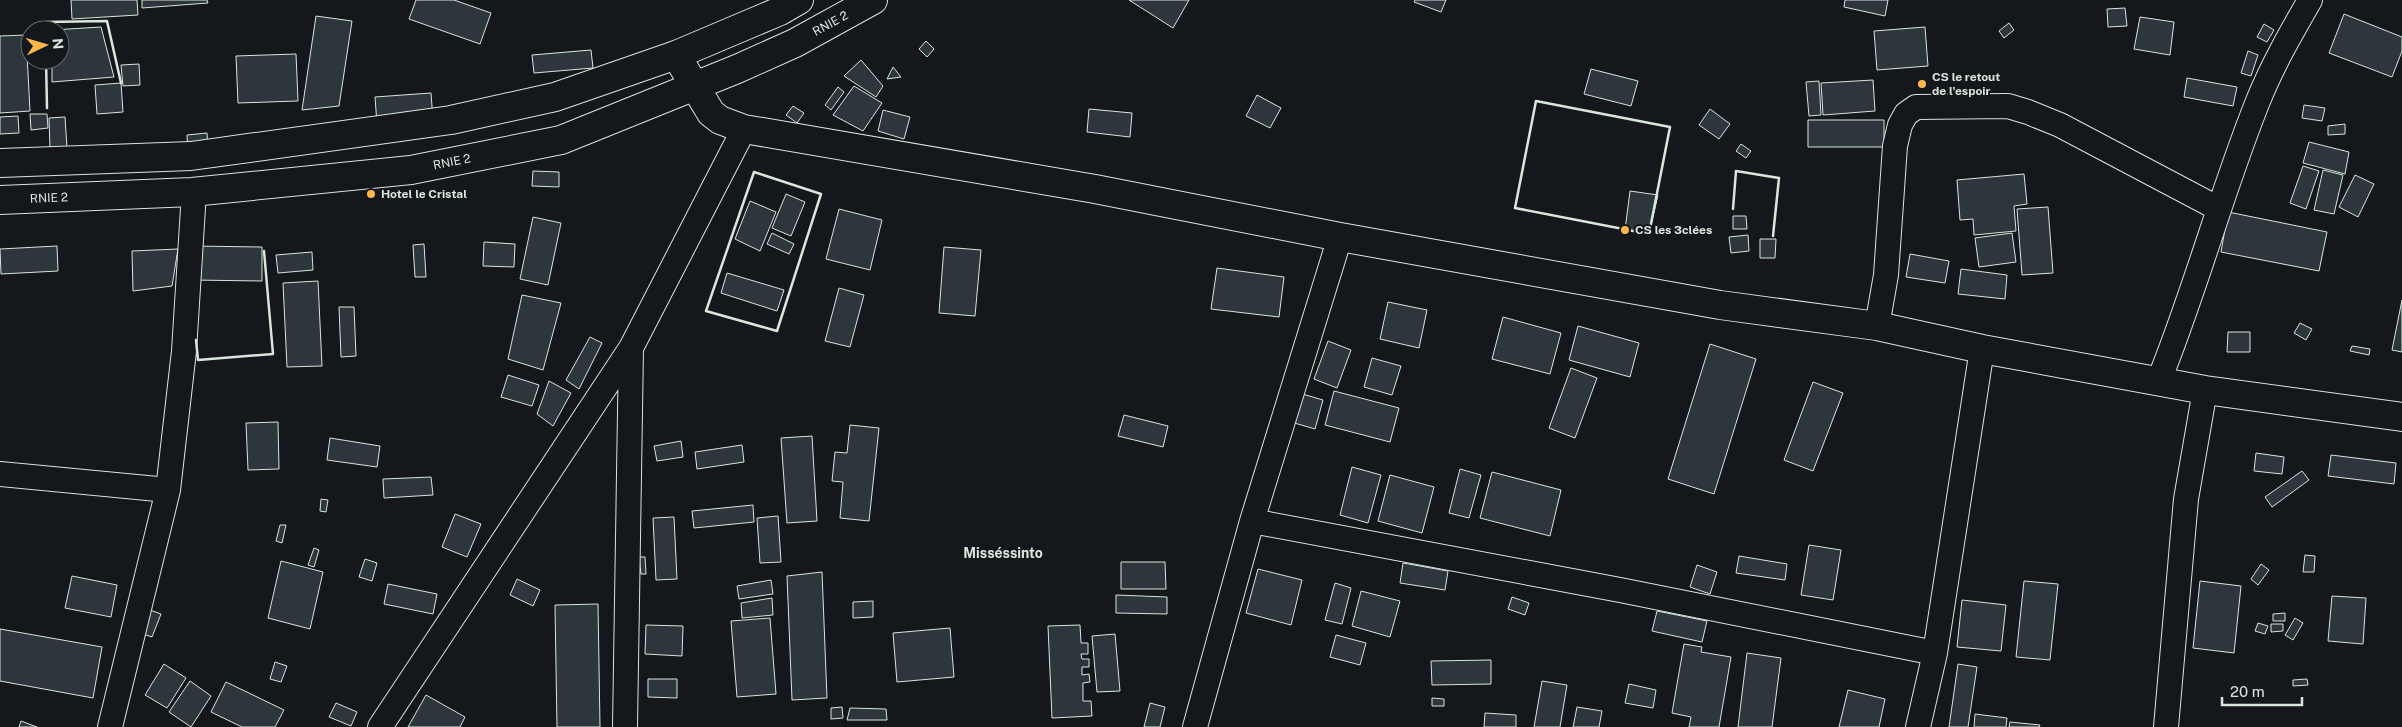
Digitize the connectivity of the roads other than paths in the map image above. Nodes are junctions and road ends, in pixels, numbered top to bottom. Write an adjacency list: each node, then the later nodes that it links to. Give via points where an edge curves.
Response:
1 (799, 0): 4 (main road)
2 (872, 0): 5 (main road, RNIE 2 / RNIE 2, via 795,43)
3 (2310, 0): 10 (street, via 2266,81)
4 (676, 55): 5 (main road); 7 (main road, via 555,97 452,120 191,156)
5 (694, 87): 6 (main road, via 711,113); 8 (main road, RNIE 2 / RNIE 2, via 561,140 411,170)
6 (744, 129): 11 (main road, via 1095,188); 13 (street)
7 (0, 163)
8 (192, 192): 9 (main road, RNIE 2 / RNIE 2); 19 (street, via 184,351)
9 (0, 200)
10 (2219, 209): 12 (street, via 2060,125 2028,112 2008,106 1916,107 1906,114 1900,125 1895,146 1886,275); 15 (street, via 2181,326)
11 (1340, 237): 12 (main road, via 1720,305); 20 (street)
12 (1877, 326): 14 (main road)
13 (631, 348): 23 (street); 24 (street)
14 (1982, 349): 15 (main road); 21 (street)
15 (2159, 380): 16 (main road)
16 (2205, 390): 17 (main road); 28 (street, via 2186,499)
17 (2402, 417)
18 (0, 474): 19 (street)
19 (168, 490): 22 (street)
20 (1252, 521): 21 (street, via 1620,590); 26 (street)
21 (1935, 654): 27 (street)
22 (110, 727)
23 (380, 727)
24 (625, 727): 25 (street)
25 (641, 727)
26 (1195, 727)
27 (1918, 727)
28 (2166, 727)

